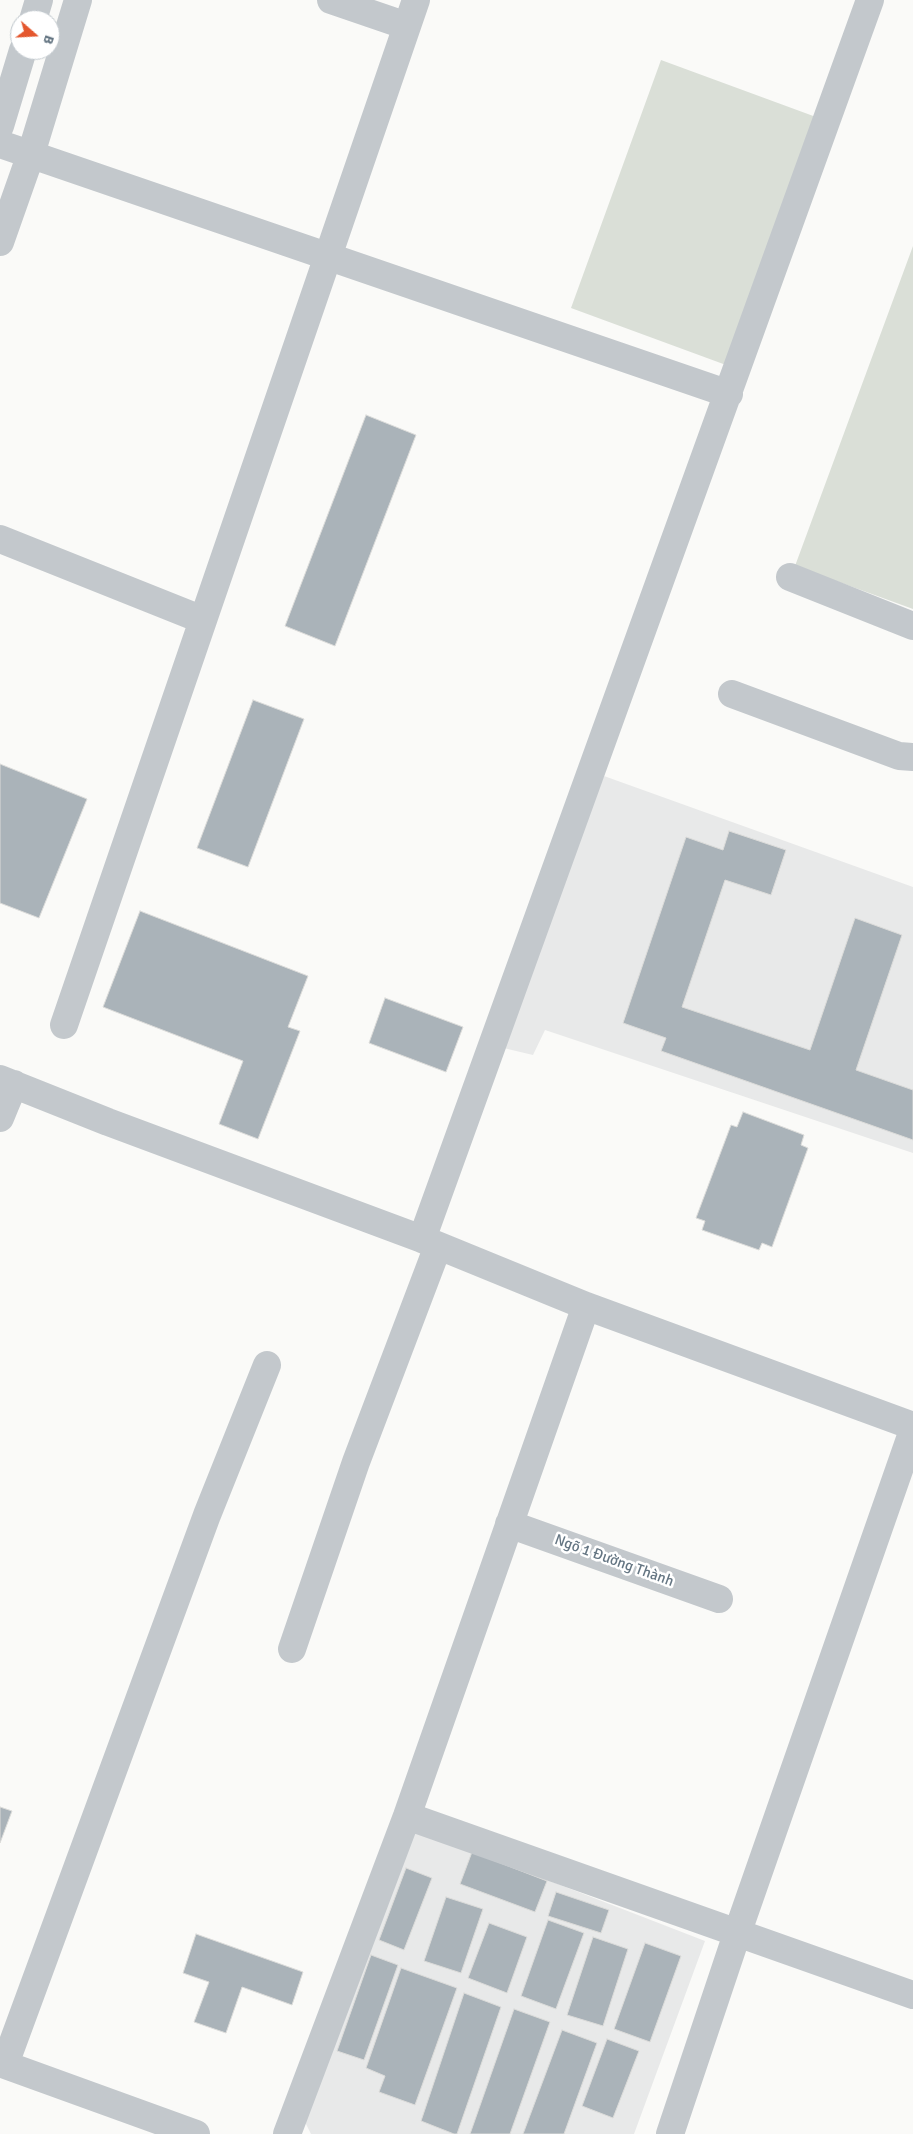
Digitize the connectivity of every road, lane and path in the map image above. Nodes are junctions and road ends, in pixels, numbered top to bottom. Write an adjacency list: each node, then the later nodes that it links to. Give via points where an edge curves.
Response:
1 (78, 0): 9 (street)
2 (330, 0): 5 (street)
3 (416, 0): 5 (street)
4 (870, 0): 12 (street)
5 (407, 26): 11 (street)
6 (20, 60): 7 (street)
7 (0, 126)
8 (0, 144): 9 (street)
9 (31, 154): 10 (street); 11 (street)
10 (0, 242)
11 (328, 256): 12 (street); 15 (street)
12 (729, 394): 22 (street)
13 (0, 539): 15 (street)
14 (790, 577): 16 (street)
15 (203, 620): 19 (street)
16 (913, 626)
17 (732, 694): 18 (street, via 899,756)
18 (913, 757)
19 (64, 1024)
20 (7, 1082): 21 (street); 22 (street)
21 (0, 1118)
22 (430, 1242): 23 (street); 28 (street)
23 (586, 1306): 25 (street); 26 (street)
24 (267, 1365): 32 (street)
25 (913, 1428): 30 (street)
26 (509, 1524): 27 (street, Ngõ 1 Đường Thành); 29 (street)
27 (719, 1599)
28 (292, 1649)
29 (407, 1816): 30 (street); 34 (street)
30 (737, 1934): 31 (street); 35 (street)
31 (913, 1995)
32 (2, 2063): 33 (street)
33 (196, 2134)
34 (287, 2134)
35 (670, 2134)

